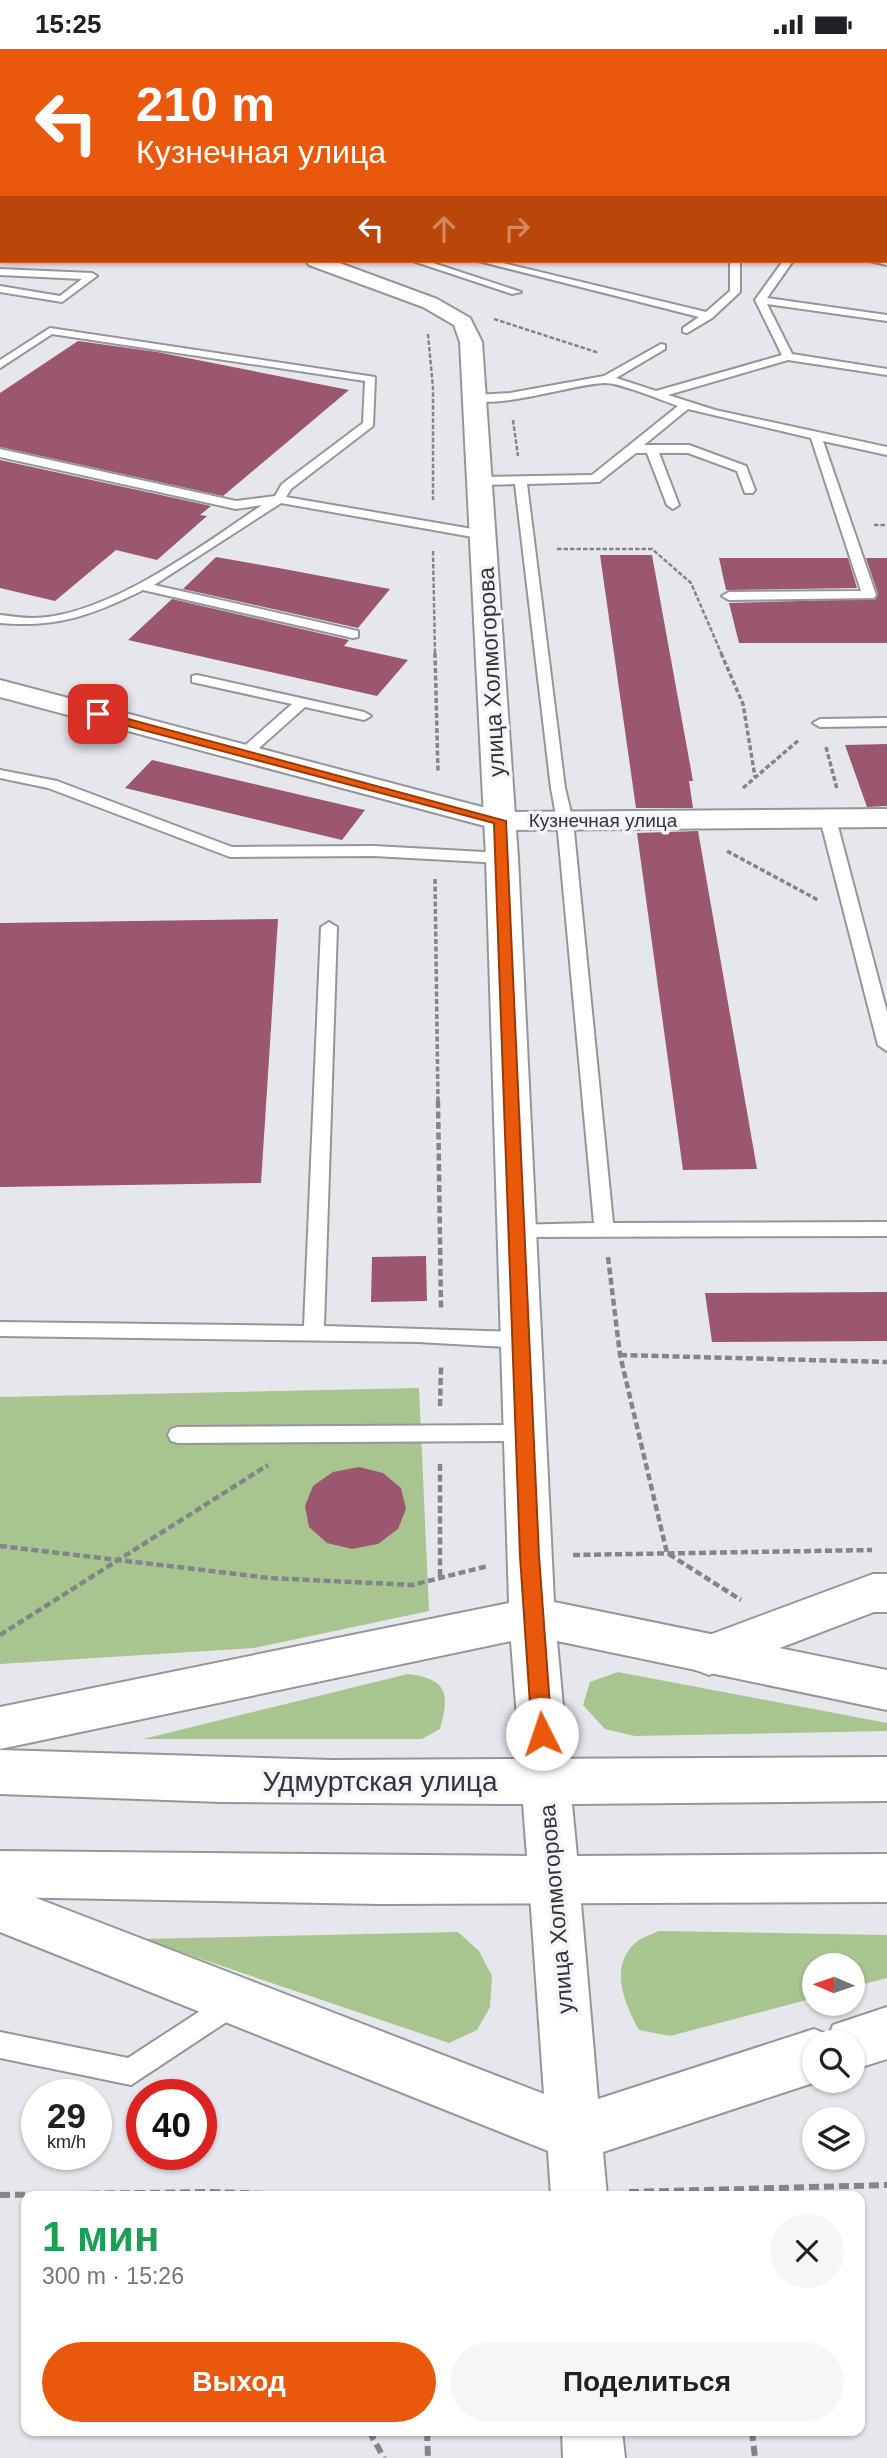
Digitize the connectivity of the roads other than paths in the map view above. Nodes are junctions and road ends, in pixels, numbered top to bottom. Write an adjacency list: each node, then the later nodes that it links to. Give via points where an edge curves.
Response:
1 (26, 263): 8 (lane)
2 (321, 263): 21 (street, улица Холмогорова, via 475,319 471,342)
3 (424, 263): 10 (lane)
4 (491, 263): 12 (lane)
5 (735, 263): 12 (lane, via 735,292)
6 (787, 263): 11 (lane)
7 (0, 272): 8 (lane)
8 (22, 273): 9 (lane, via 92,276 62,299)
9 (0, 289)
10 (516, 292)
11 (760, 300): 13 (lane); 16 (lane)
12 (708, 316): 14 (lane)
13 (887, 318)
14 (687, 330)
15 (661, 347): 19 (lane)
16 (788, 357): 18 (lane); 20 (lane)
17 (0, 365): 31 (lane, via 50,331 371,379 369,424 286,487)
18 (887, 372)
19 (607, 379): 20 (lane); 21 (lane)
20 (656, 395): 22 (lane)
21 (475, 398): 29 (street, улица Холмогорова)
22 (686, 405): 23 (lane); 24 (lane)
23 (816, 436): 26 (lane); 35 (lane, via 869,595)
24 (633, 449): 25 (lane); 28 (lane, via 595,479)
25 (652, 449): 30 (lane, via 689,449 742,469); 32 (lane)
26 (887, 451)
27 (0, 453): 31 (lane, via 236,505)
28 (521, 479): 29 (lane); 49 (lane)
29 (481, 481): 33 (street, улица Холмогорова)
30 (749, 490)
31 (279, 499): 33 (lane); 34 (lane)
32 (673, 505)
33 (484, 535): 48 (street, улица Холмогорова)
34 (142, 586): 36 (lane, via 65,620 17,624); 37 (lane)
35 (729, 596)
36 (0, 619)
37 (353, 634)
38 (197, 679): 40 (lane)
39 (0, 688): 44 (street, Кузнечная улица)
40 (302, 702): 41 (lane); 44 (lane)
41 (364, 716)
42 (887, 722): 43 (lane)
43 (820, 723)
44 (245, 753): 48 (street, Кузнечная улица)
45 (0, 774): 50 (lane, via 52,783 230,852 374,851)
46 (834, 809): 47 (street, Кузнечная улица); 49 (street, Кузнечная улица, via 693,820); 52 (lane, via 854,918)
47 (887, 818)
48 (500, 821): 49 (street, Кузнечная улица); 50 (street, улица Холмогорова)
49 (565, 821): 53 (lane)
50 (502, 857): 55 (street, улица Холмогорова)
51 (329, 927): 57 (lane)
52 (887, 1045)
53 (604, 1229): 54 (lane); 55 (lane)
54 (887, 1229)
55 (517, 1230): 58 (street, улица Холмогорова)
56 (0, 1329): 57 (lane)
57 (314, 1333): 58 (lane)
58 (522, 1340): 59 (street, улица Холмогорова)
59 (525, 1433): 60 (lane); 62 (street, улица Холмогорова)
60 (178, 1435)
61 (887, 1593): 63 (street, via 873,1593)
62 (532, 1617): 63 (street); 65 (street); 68 (street, улица Холмогорова)
63 (709, 1654): 64 (street)
64 (887, 1690)
65 (0, 1727)
66 (0, 1772): 68 (street, Удмуртская улица, via 152,1780)
67 (887, 1779): 68 (street, Удмуртская улица)
68 (546, 1782): 71 (street, улица Холмогорова)
69 (0, 1874): 71 (street)
70 (887, 1878): 71 (street)
71 (554, 1880): 78 (street, улица Холмогорова)
72 (0, 1908): 73 (street)
73 (236, 2001): 76 (lane, via 131,2072); 78 (street)
74 (887, 2033): 75 (street)
75 (865, 2040)
76 (0, 2045)
77 (802, 2060): 78 (street)
78 (575, 2134): 79 (street, улица Холмогорова)
79 (579, 2191)
80 (592, 2436): 81 (street)
81 (594, 2458)

